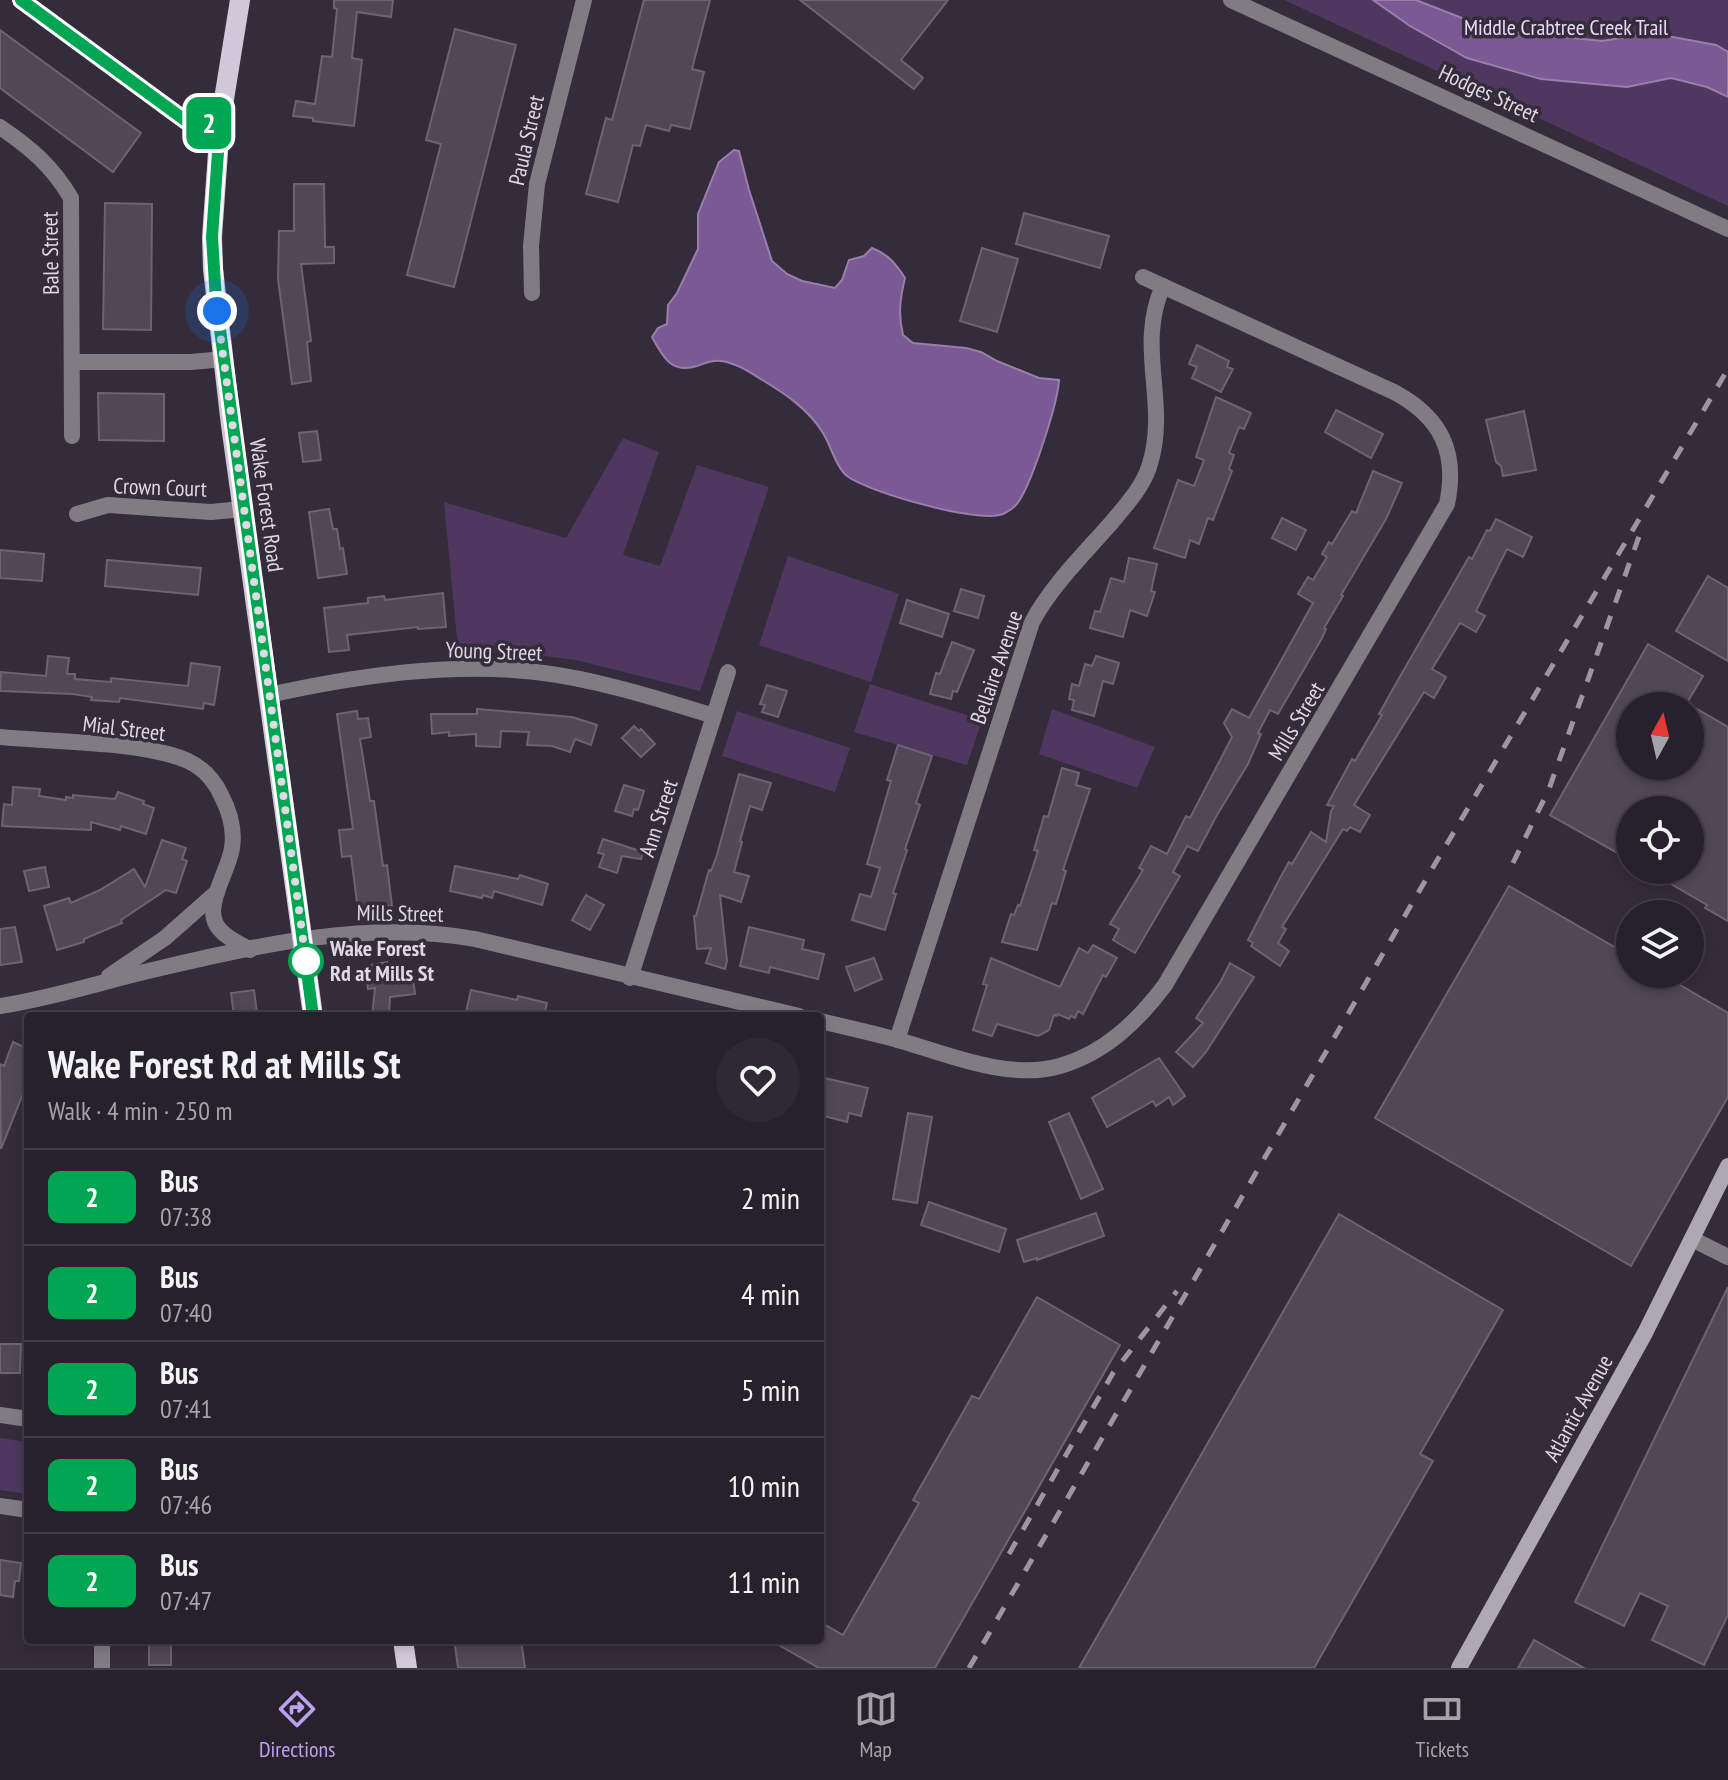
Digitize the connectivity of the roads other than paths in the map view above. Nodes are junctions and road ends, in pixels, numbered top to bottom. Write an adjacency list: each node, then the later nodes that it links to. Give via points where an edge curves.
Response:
1 (21, 0): 5 (street, via 186,121)
2 (240, 0): 5 (main road, Wake Forest Road)
3 (584, 0): 10 (street, Paula Street, via 537,184)
4 (1231, 0): 7 (street, Hodges Street)
5 (220, 124): 11 (main road, Wake Forest Road, via 212,237)
6 (0, 127): 12 (street, Bale Street, via 56,173 71,198)
7 (1728, 229)
8 (1143, 277): 9 (street, Mills Street)
9 (1163, 286): 29 (street, Bellaire Avenue, via 1151,322 1157,396 1150,464 1134,495 1047,596 1032,622); 29 (street, Mills Street, via 1423,410 1448,453 1447,504 1165,985 1137,1020 1082,1057 1037,1069 982,1064)
10 (532, 293)
11 (224, 359): 12 (street); 14 (main road, Wake Forest Road)
12 (73, 362): 13 (street, Bale Street)
13 (72, 436)
14 (243, 509): 15 (street, Crown Court, via 108,505); 17 (main road, Wake Forest Road)
15 (77, 514)
16 (728, 672): 18 (street, Ann Street)
17 (269, 695): 18 (street, Young Street, via 416,672 507,670 591,682); 21 (main road, Wake Forest Road)
18 (714, 716): 23 (street, Ann Street)
19 (0, 737): 20 (street, Mial Street, via 153,751 205,771 230,813 232,831)
20 (218, 891): 22 (street, Mial Street, via 215,923); 24 (street, via 165,938)
21 (303, 941): 22 (street, Mills Street); 23 (street, Mills Street, via 389,930 433,932); 26 (main road, Wake Forest Road)
22 (250, 950): 24 (street, Mills Street)
23 (630, 978): 27 (street, Mills Street)
24 (96, 985): 25 (street, Mills Street)
25 (0, 1006)
26 (312, 1012)
27 (781, 1012)
28 (824, 1022): 29 (street, Mills Street)
29 (897, 1040)
30 (1728, 1166): 31 (main road, Atlantic Avenue)
31 (1692, 1239): 32 (street); 41 (main road, Atlantic Avenue)
32 (1728, 1257)
33 (0, 1415): 34 (street)
34 (24, 1418)
35 (0, 1506): 36 (street)
36 (24, 1509)
37 (102, 1644): 39 (street)
38 (404, 1644): 40 (main road)
39 (102, 1668)
40 (407, 1668)
41 (1459, 1668)

